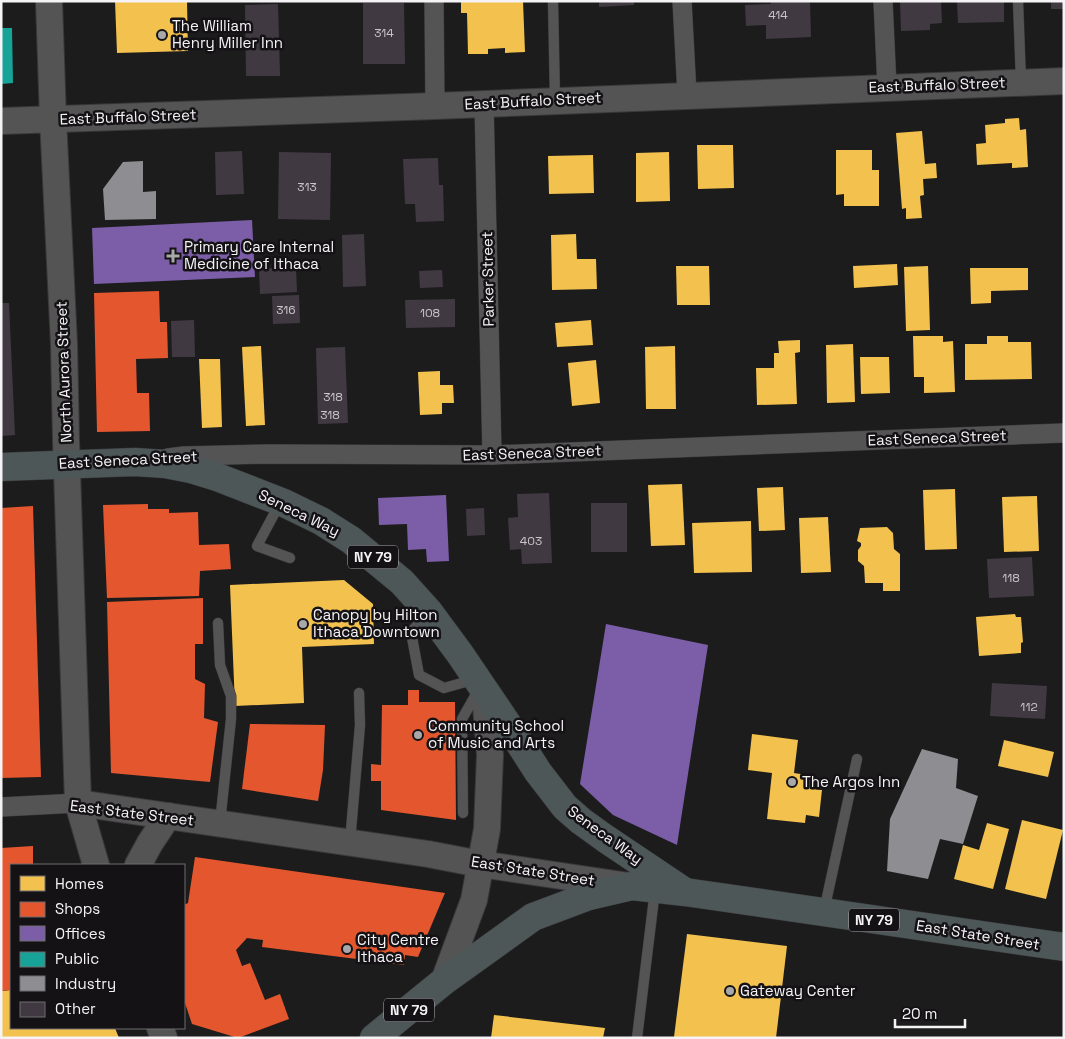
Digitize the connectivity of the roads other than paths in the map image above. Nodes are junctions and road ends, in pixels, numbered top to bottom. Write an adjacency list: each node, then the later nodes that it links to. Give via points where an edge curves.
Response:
1 (49, 1): 14 (street, North Aurora Street)
2 (434, 1): 13 (street)
3 (553, 1): 11 (lane)
4 (682, 1): 10 (street)
5 (883, 1): 9 (street)
6 (1018, 1): 8 (lane)
7 (1064, 80): 8 (street, East Buffalo Street)
8 (1022, 82): 9 (street, East Buffalo Street)
9 (887, 87): 10 (street, East Buffalo Street)
10 (686, 94): 11 (street, East Buffalo Street)
11 (555, 100): 12 (street, East Buffalo Street)
12 (484, 103): 13 (street, East Buffalo Street); 17 (street, Parker Street)
13 (436, 106): 14 (street, East Buffalo Street)
14 (53, 119): 15 (street, East Buffalo Street); 19 (street, North Aurora Street)
15 (1, 120)
16 (1064, 433): 17 (street, East Seneca Street)
17 (492, 455): 18 (street, East Seneca Street, via 217,455)
18 (135, 462): 19 (highway, East Seneca Street / NY 79); 21 (highway, Seneca Way / NY 79, via 165,464 217,476)
19 (67, 464): 20 (highway, East Seneca Street / NY 79); 28 (street, North Aurora Street)
20 (1, 467)
21 (280, 502): 22 (lane, via 257,546); 23 (highway, Seneca Way / NY 79, via 321,521 351,540 402,582)
22 (290, 558)
23 (429, 612): 25 (highway, Seneca Way / NY 79); 25 (lane, via 411,632 419,675 444,688)
24 (218, 623): 32 (lane, via 220,665 230,696 231,719)
25 (480, 686): 30 (lane, via 462,719); 36 (street, Seneca Way / NY 79, via 490,755 487,830); 38 (highway, Seneca Way / NY 79, via 538,772 566,807 606,839)
26 (358, 693): 33 (lane, via 360,725)
27 (857, 759): 39 (lane)
28 (78, 803): 29 (street, East State Street); 31 (street, East State Street); 34 (street, North Aurora Street)
29 (1, 807)
30 (463, 813)
31 (168, 816): 32 (street, East State Street); 35 (street)
32 (220, 824): 33 (street, East State Street)
33 (350, 843): 36 (street, East State Street)
34 (96, 864)
35 (139, 864)
36 (480, 864): 37 (street, East State Street); 41 (street, NY 79, via 474,900)
37 (644, 888): 38 (highway, East State Street / NY 79); 41 (highway, NY 79, via 589,896 533,918); 43 (lane)
38 (685, 892): 39 (highway, East State Street / NY 79)
39 (824, 912): 40 (highway, East State Street / NY 79)
40 (1064, 947)
41 (444, 981): 42 (highway, NY 79)
42 (374, 1038)
43 (637, 1038)

